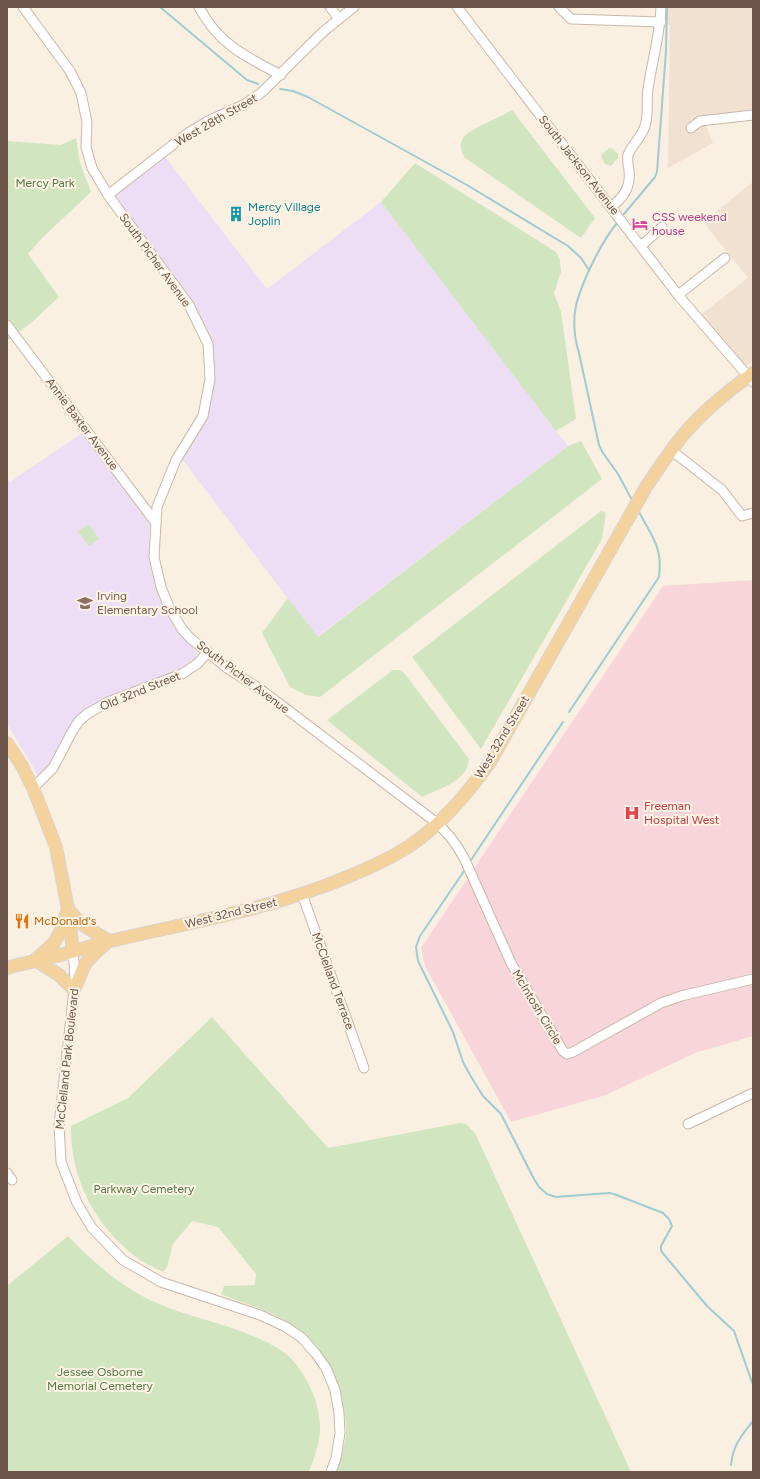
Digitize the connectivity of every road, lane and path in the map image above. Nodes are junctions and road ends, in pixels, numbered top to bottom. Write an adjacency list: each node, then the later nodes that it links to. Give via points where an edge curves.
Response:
1 (23, 7): 13 (street, South Picher Avenue, via 70,71 81,93 87,122 86,147 92,168)
2 (199, 7): 10 (street, via 228,45)
3 (330, 7): 8 (street)
4 (354, 7): 8 (street, West 28th Street)
5 (457, 7): 14 (street, South Jackson Avenue)
6 (559, 7): 9 (street, via 571,20)
7 (661, 7): 9 (street)
8 (339, 19): 10 (street, West 28th Street)
9 (660, 22): 14 (street, via 648,83 646,124 628,154 629,182 626,192)
10 (281, 75): 13 (street, West 28th Street, via 245,104 188,133)
11 (752, 116): 12 (street, via 700,121)
12 (691, 128)
13 (108, 195): 23 (street, South Picher Avenue, via 189,305 208,344 210,380 203,416 176,460 157,507)
14 (611, 207): 16 (street, South Jackson Avenue)
15 (662, 227): 16 (street)
16 (641, 246): 18 (street, South Jackson Avenue)
17 (725, 258): 18 (street)
18 (678, 295): 20 (street, South Jackson Avenue)
19 (7, 325): 23 (street, Annie Baxter Avenue)
20 (751, 377): 21 (main road, West 32nd Street, via 710,407)
21 (671, 450): 22 (street, via 722,490 742,516); 27 (main road, West 32nd Street, via 646,487 490,762)
22 (753, 513)
23 (156, 523): 24 (street, South Picher Avenue, via 154,557 166,600 182,629)
24 (208, 652): 26 (street, Old 32nd Street, via 198,664 182,674 108,702 87,714 73,730 54,768); 27 (street, South Picher Avenue)
25 (7, 743): 26 (main road)
26 (33, 788): 29 (main road, via 56,847)
27 (438, 824): 28 (main road, West 32nd Street, via 412,844 378,864); 34 (street, McIntosh Circle, via 459,848 510,963 567,1054 661,1003)
28 (302, 894): 30 (main road, West 32nd Street, via 215,919); 36 (street, McClelland Terrace)
29 (68, 909): 30 (main road, via 80,923); 31 (main road); 32 (main road, via 54,943)
30 (109, 941): 31 (main road, West 32nd Street); 35 (main road, via 85,964)
31 (73, 952): 32 (main road, West 32nd Street); 35 (street, McClelland Park Boulevard)
32 (35, 960): 33 (main road, West 32nd Street); 35 (main road, via 59,975)
33 (7, 968)
34 (753, 979)
35 (74, 990): 39 (street, McClelland Park Boulevard, via 59,1125 61,1162 76,1203 92,1228 124,1260 161,1282 260,1315 302,1338 326,1368 335,1390 340,1433)
36 (364, 1068)
37 (753, 1093): 38 (street)
38 (688, 1124)
39 (331, 1472)

